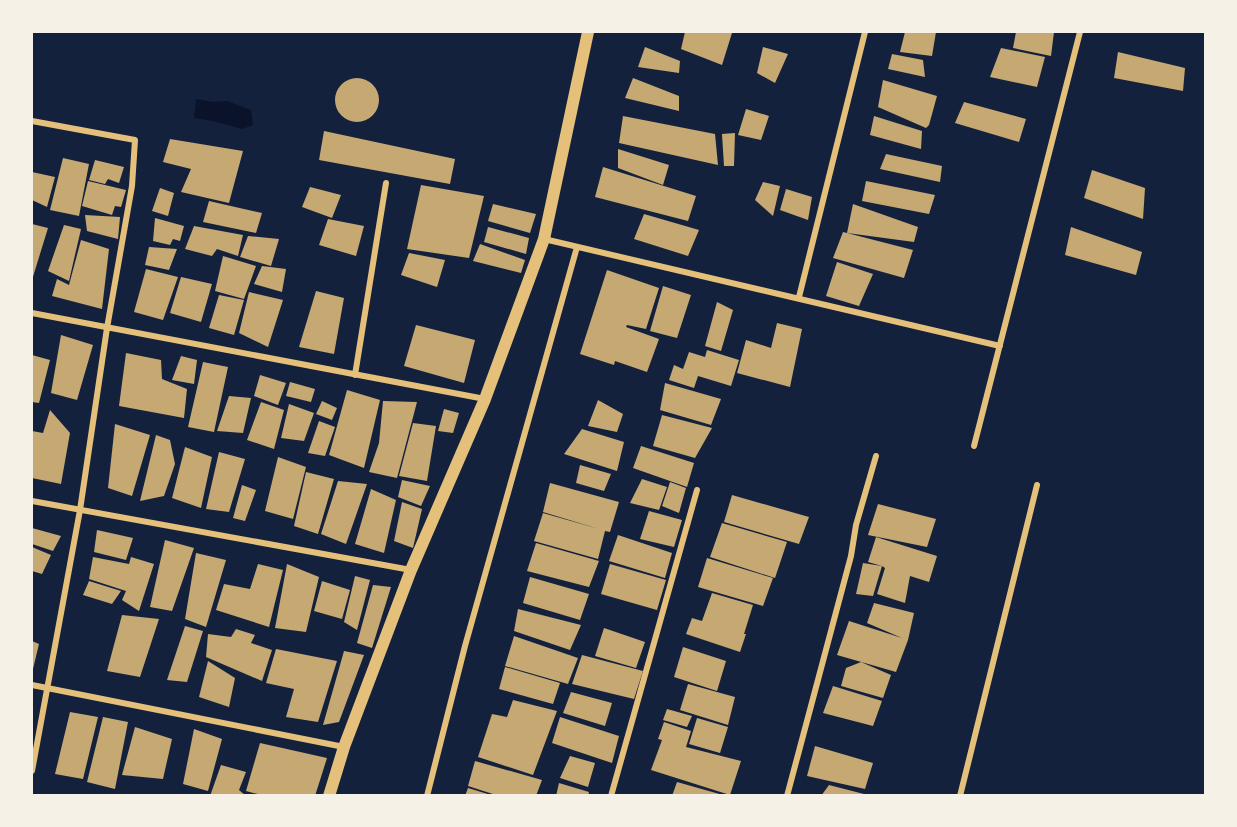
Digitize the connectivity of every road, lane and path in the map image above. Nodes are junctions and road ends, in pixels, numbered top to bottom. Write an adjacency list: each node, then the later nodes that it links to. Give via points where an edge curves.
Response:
1 (588, 32): 6 (main road)
2 (865, 32): 8 (street)
3 (1080, 32): 11 (street)
4 (32, 121): 10 (street, via 135,140 132,186)
5 (386, 183): 12 (street)
6 (544, 239): 7 (street); 13 (main road)
7 (577, 247): 8 (street); 26 (street)
8 (799, 297): 11 (street)
9 (32, 313): 10 (street)
10 (107, 328): 12 (street); 19 (street)
11 (1000, 346): 14 (street)
12 (355, 375): 13 (street)
13 (485, 399): 20 (main road)
14 (974, 446)
15 (876, 456): 28 (street)
16 (1038, 485): 29 (street)
17 (697, 490): 27 (street)
18 (32, 501): 19 (street)
19 (80, 510): 20 (street); 22 (street)
20 (411, 570): 23 (main road)
21 (32, 685): 22 (street)
22 (46, 688): 23 (street); 24 (street)
23 (344, 747): 25 (main road)
24 (32, 771)
25 (329, 795)
26 (427, 795)
27 (611, 795)
28 (787, 795)
29 (960, 795)

